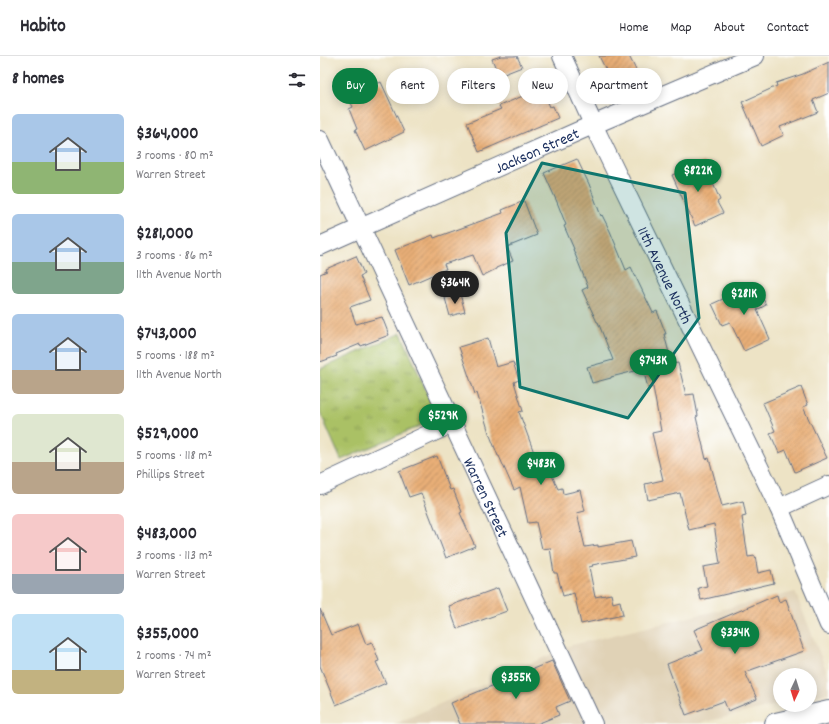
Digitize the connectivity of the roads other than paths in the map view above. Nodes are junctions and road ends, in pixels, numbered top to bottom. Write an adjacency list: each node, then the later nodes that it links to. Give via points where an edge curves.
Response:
1 (562, 56): 3 (street, 11th Avenue North)
2 (755, 56): 3 (street, Jackson Street)
3 (593, 125): 5 (street, Jackson Street); 10 (street, 11th Avenue North)
4 (320, 140): 5 (street, Warren Street)
5 (360, 227): 6 (street, Jackson Street); 7 (street, Warren Street)
6 (320, 246)
7 (453, 423): 8 (street); 13 (street, Warren Street)
8 (320, 485)
9 (829, 485): 10 (street)
10 (779, 508): 11 (street, 11th Avenue North)
11 (829, 624)
12 (829, 712): 14 (main road)
13 (593, 724)
14 (776, 724)

